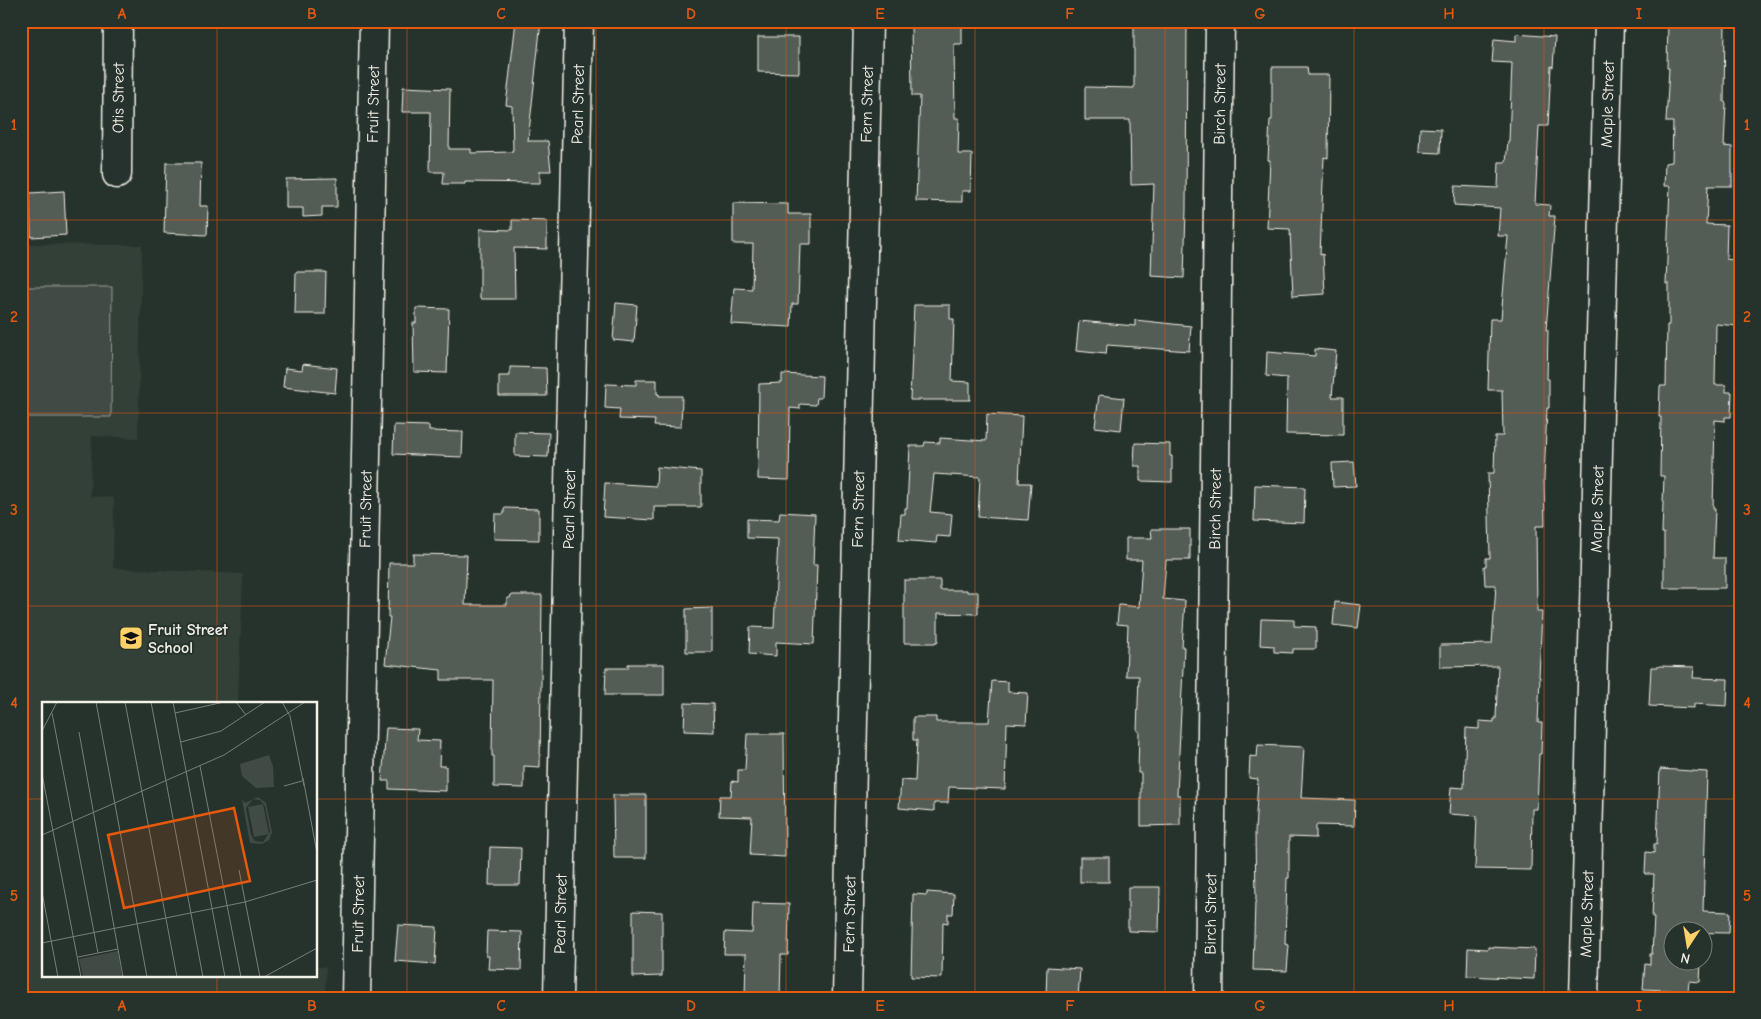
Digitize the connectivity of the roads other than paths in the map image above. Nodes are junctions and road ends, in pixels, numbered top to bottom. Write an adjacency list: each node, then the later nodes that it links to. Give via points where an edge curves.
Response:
1 (118, 21): 7 (street, Otis Street)
2 (374, 21): 8 (street, Fruit Street)
3 (579, 21): 9 (street, Pearl Street)
4 (868, 21): 10 (street, Fern Street)
5 (1220, 21): 11 (street, Birch Street)
6 (1609, 21): 12 (street, Maple Street)
7 (117, 174)
8 (356, 998)
9 (558, 998)
10 (847, 998)
11 (1209, 998)
12 (1584, 998)

